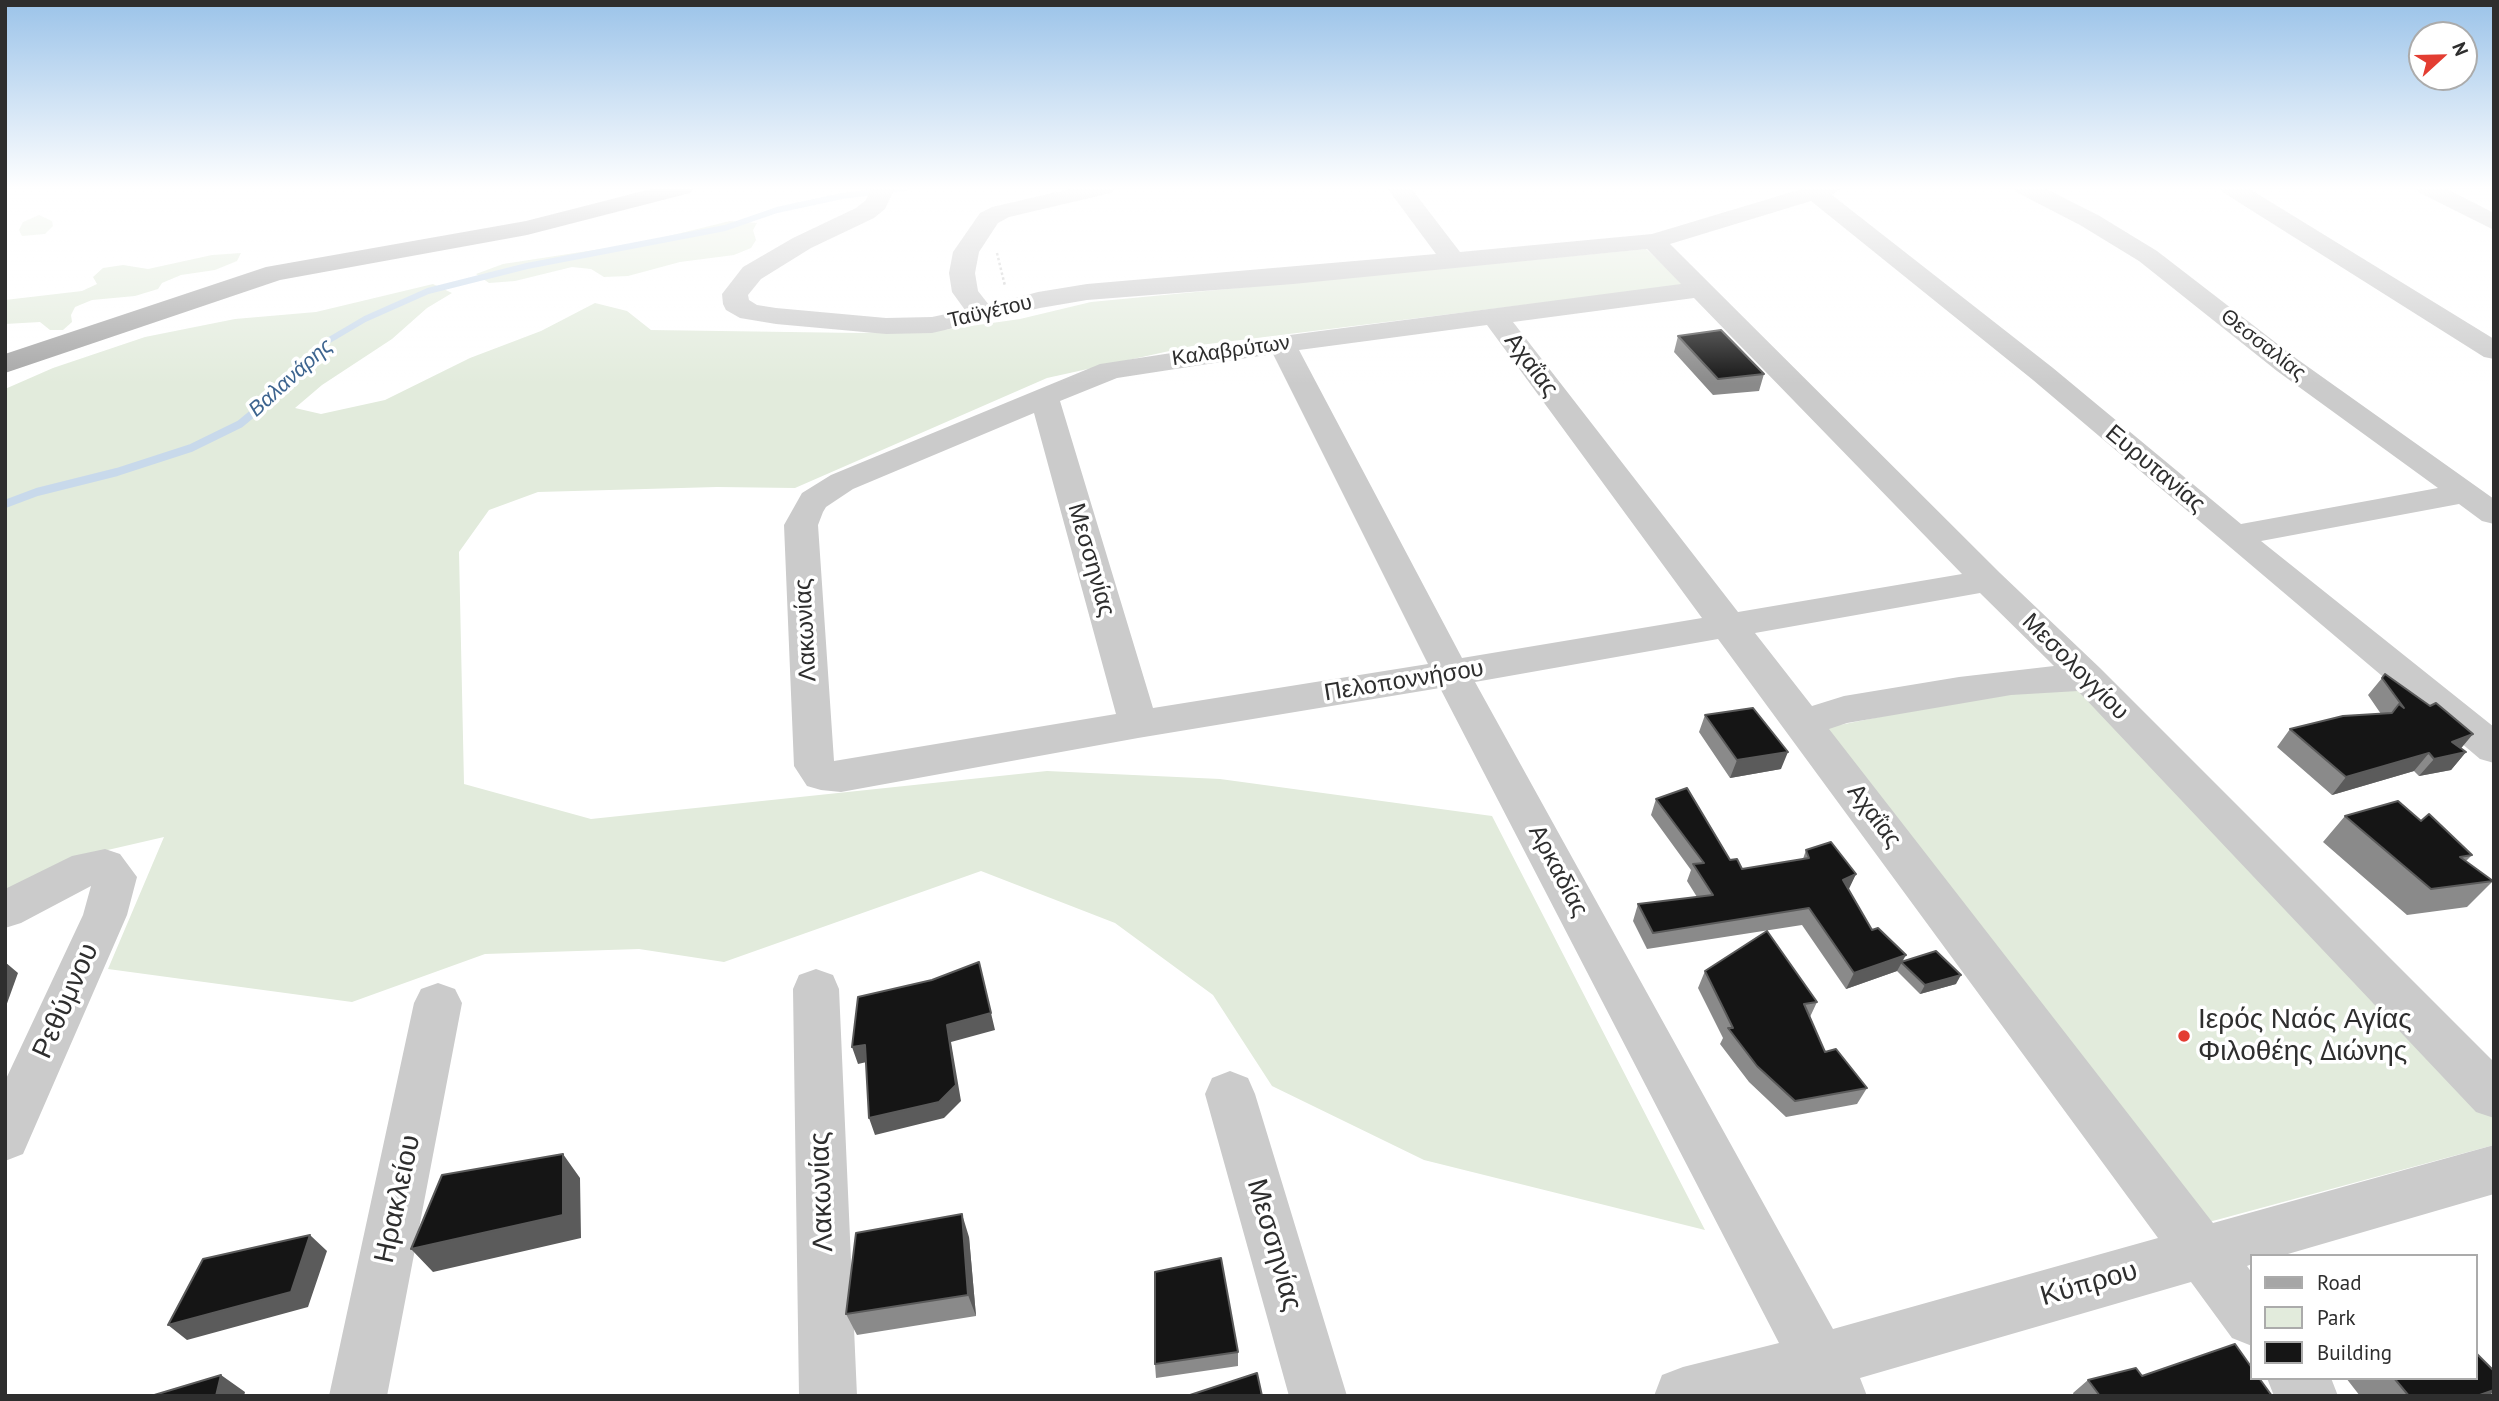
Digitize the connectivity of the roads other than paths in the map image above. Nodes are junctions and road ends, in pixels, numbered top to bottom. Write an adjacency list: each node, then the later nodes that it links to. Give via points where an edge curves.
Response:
1 (377, 253): 16 (main road, via 259,278)
2 (785, 253): 12 (street, Ταϋγέτου, via 752,273 734,293 736,304 750,312 776,316 886,326 932,325)
3 (965, 253): 12 (street, via 965,292)
4 (1449, 253): 10 (street)
5 (1523, 253): 10 (street, Ταϋγέτου)
6 (1666, 253): 11 (street, Μεσολογγίου)
7 (1897, 253): 21 (street, Ευρυτανίας)
8 (2142, 253): 18 (street, Θεσσαλίας)
9 (2337, 253): 15 (street)
10 (1453, 260): 12 (street, Ταϋγέτου, via 1087,292)
11 (1703, 289): 13 (street, Καλαβρύτων); 22 (street, Μεσολογγίου)
12 (983, 315)
13 (1494, 316): 14 (street, Καλαβρύτων); 23 (street, Αχαΐας)
14 (1282, 344): 17 (street, Καλαβρύτων, via 1110,370); 24 (street, Αρκαδίας)
15 (2494, 351)
16 (5, 364)
17 (1044, 396): 20 (street, Καλαβρύτων, via 842,482 814,500); 27 (street, Μεσσηνίας)
18 (2465, 493): 19 (street, Θεσσαλίας); 21 (street)
19 (2494, 514)
20 (801, 526): 29 (street, Λακωνίας, via 813,754)
21 (2234, 536): 28 (street, Ευρυτανίας)
22 (1988, 581): 23 (street, Πελοποννήσου); 25 (street, Μεσολογγίου)
23 (1729, 625): 24 (street, Πελοποννήσου); 26 (street, Αχαΐας)
24 (1451, 673): 27 (street, Πελοποννήσου); 39 (street, Αρκαδίας)
25 (2087, 677): 26 (street, via 1959,690 1844,710); 34 (street, Μεσολογγίου)
26 (1802, 723): 37 (street, Αχαΐας)
27 (1138, 724): 29 (street, Πελοποννήσου, via 841,777)
28 (2494, 749)
29 (821, 775)
30 (5, 909): 35 (street, Ρεθύμνου, via 87,868 105,866 115,877 104,915)
31 (817, 989): 42 (street, Λακωνίας)
32 (438, 1003): 41 (street, Ηρακλείου)
33 (1230, 1094): 43 (street, Μεσσηνίας)
34 (2494, 1096)
35 (5, 1137)
36 (2494, 1169): 37 (street, Κύπρου)
37 (2205, 1251): 38 (street, Αχαΐας); 39 (street, Κύπρου)
38 (2250, 1315)
39 (1830, 1378): 44 (street, Κύπρου)
40 (2297, 1380): 45 (street)
41 (358, 1396)
42 (828, 1396)
43 (1318, 1396)
44 (1683, 1396)
45 (2309, 1396)

